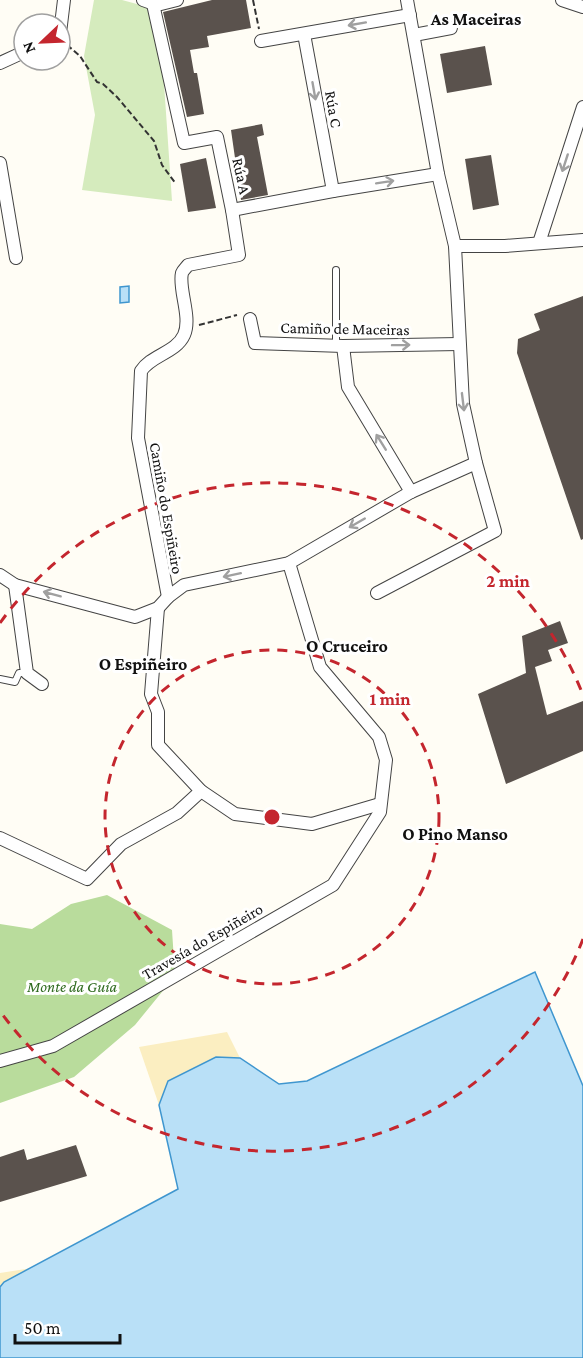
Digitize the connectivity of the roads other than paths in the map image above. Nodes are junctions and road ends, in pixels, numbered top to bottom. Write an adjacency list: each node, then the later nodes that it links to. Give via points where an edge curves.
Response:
1 (177, 0): 4 (street, via 157,5)
2 (407, 0): 6 (street)
3 (562, 0): 5 (street)
4 (148, 2): 15 (street, Rúa A, via 184,143 217,137)
5 (583, 7)
6 (410, 15): 8 (street, one-way to 8); 9 (street)
7 (451, 28): 9 (street)
8 (304, 34): 10 (street); 14 (street, Rúa C, one-way to 14)
9 (414, 35): 13 (street)
10 (261, 41)
11 (583, 107): 17 (street, one-way to 17)
12 (0, 163): 19 (street)
13 (438, 174): 14 (street, one-way to 13); 18 (street)
14 (333, 191): 15 (street)
15 (232, 210): 22 (street, Rúa A, via 239,255 188,266 182,274)
16 (583, 240): 17 (street)
17 (539, 243): 18 (street)
18 (455, 246): 23 (street)
19 (16, 258)
20 (336, 270): 24 (lane)
21 (250, 319): 24 (street, Camiño de Maceiras, via 255,343)
22 (185, 332): 31 (street, Camiño do Espiñeiro, via 171,349 141,370 138,438)
23 (459, 344): 24 (street, Camiño de Maceiras, one-way to 23); 25 (street, one-way to 25, via 463,404)
24 (340, 346): 26 (street, one-way to 24, via 348,387)
25 (476, 463): 26 (street, Camiño do Espiñeiro); 30 (street, via 495,531)
26 (411, 492): 27 (street, Camiño do Espiñeiro, one-way to 27)
27 (289, 563): 31 (street, Camiño do Espiñeiro, one-way to 31, via 184,585); 37 (street, Travesía do Espiñeiro, via 320,667 379,737 386,760)
28 (0, 575): 29 (street)
29 (15, 585): 32 (street, one-way to 29, via 135,617); 33 (street)
30 (377, 593)
31 (168, 597): 32 (street, Camiño do Espiñeiro)
32 (158, 608): 36 (street, via 151,694 158,712 158,745)
33 (27, 673): 34 (lane, via 20,673 15,682); 35 (street)
34 (0, 679)
35 (42, 684)
36 (201, 792): 37 (street, via 235,814 312,824); 38 (street, via 177,813 122,844 87,879)
37 (380, 804): 39 (street, Travesía do Espiñeiro, via 380,812 333,885 53,1046)
38 (0, 838)
39 (0, 1061)

